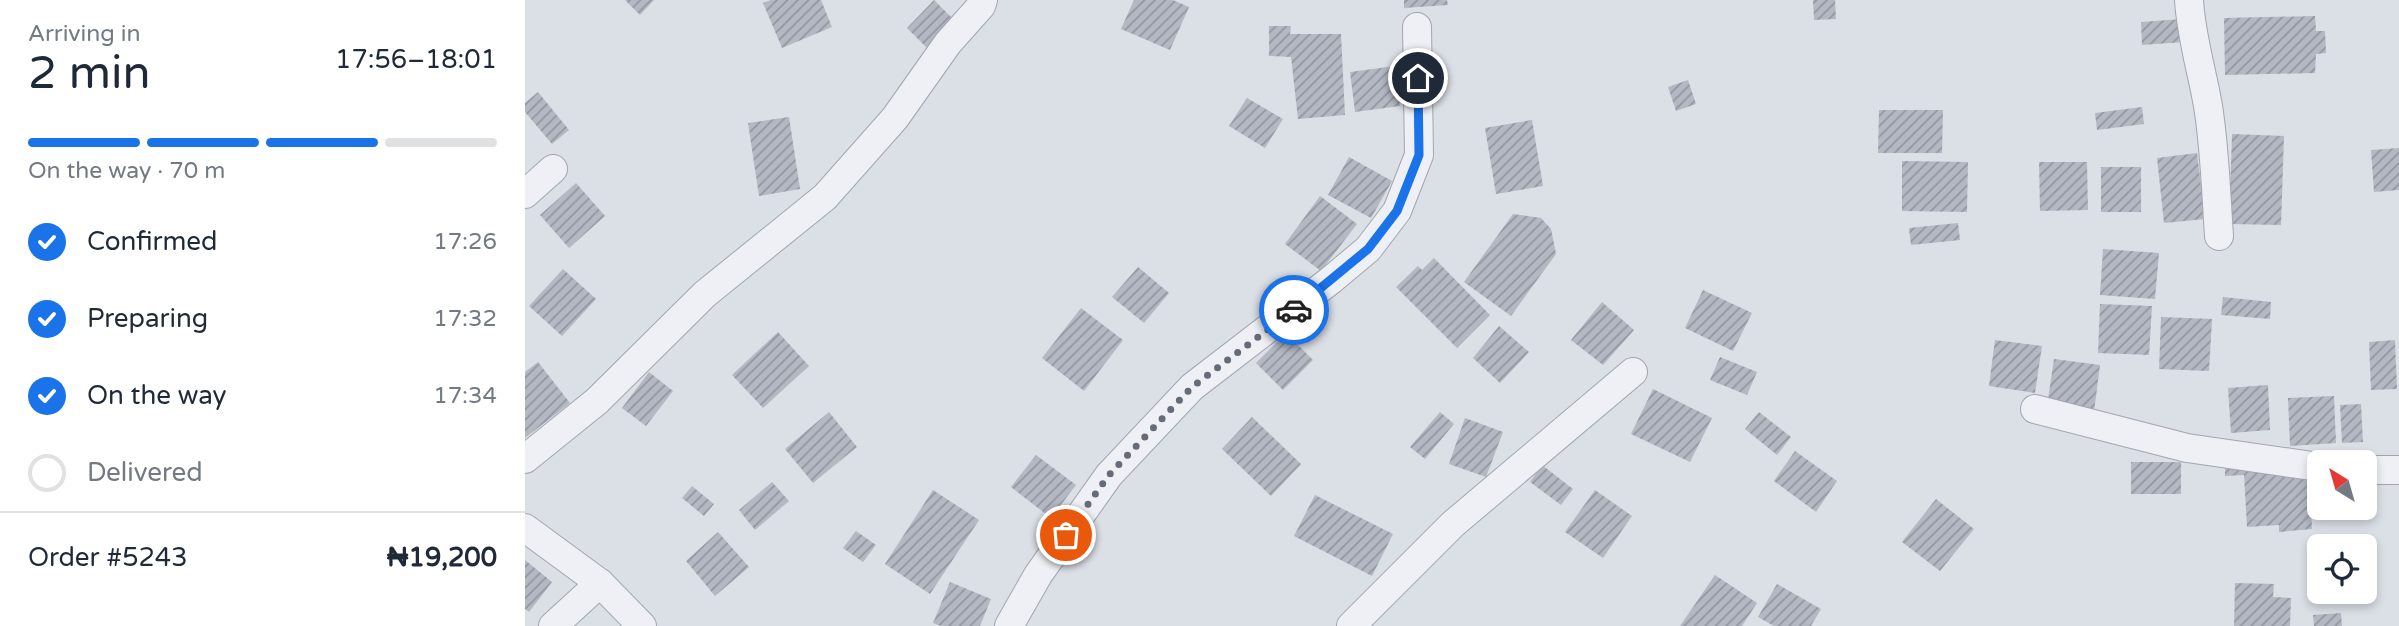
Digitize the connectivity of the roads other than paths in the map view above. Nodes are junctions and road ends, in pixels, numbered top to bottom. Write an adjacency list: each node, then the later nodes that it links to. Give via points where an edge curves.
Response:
1 (983, 0): 9 (street, via 895,117 825,197 705,294 597,401)
2 (2189, 0): 6 (street, via 2211,125)
3 (1417, 27): 17 (street, via 1419,155 1397,211 1350,265 1192,387 1109,475 1038,575)
4 (553, 169): 5 (street)
5 (525, 194)
6 (2219, 236)
7 (1633, 372): 18 (street, via 1453,524)
8 (2035, 409): 10 (street, via 2187,448)
9 (525, 459)
10 (2307, 465)
11 (2377, 470): 12 (street)
12 (2399, 470)
13 (525, 528): 14 (street)
14 (600, 583): 15 (street); 16 (street)
15 (553, 626)
16 (642, 626)
17 (1009, 626)
18 (1351, 626)

